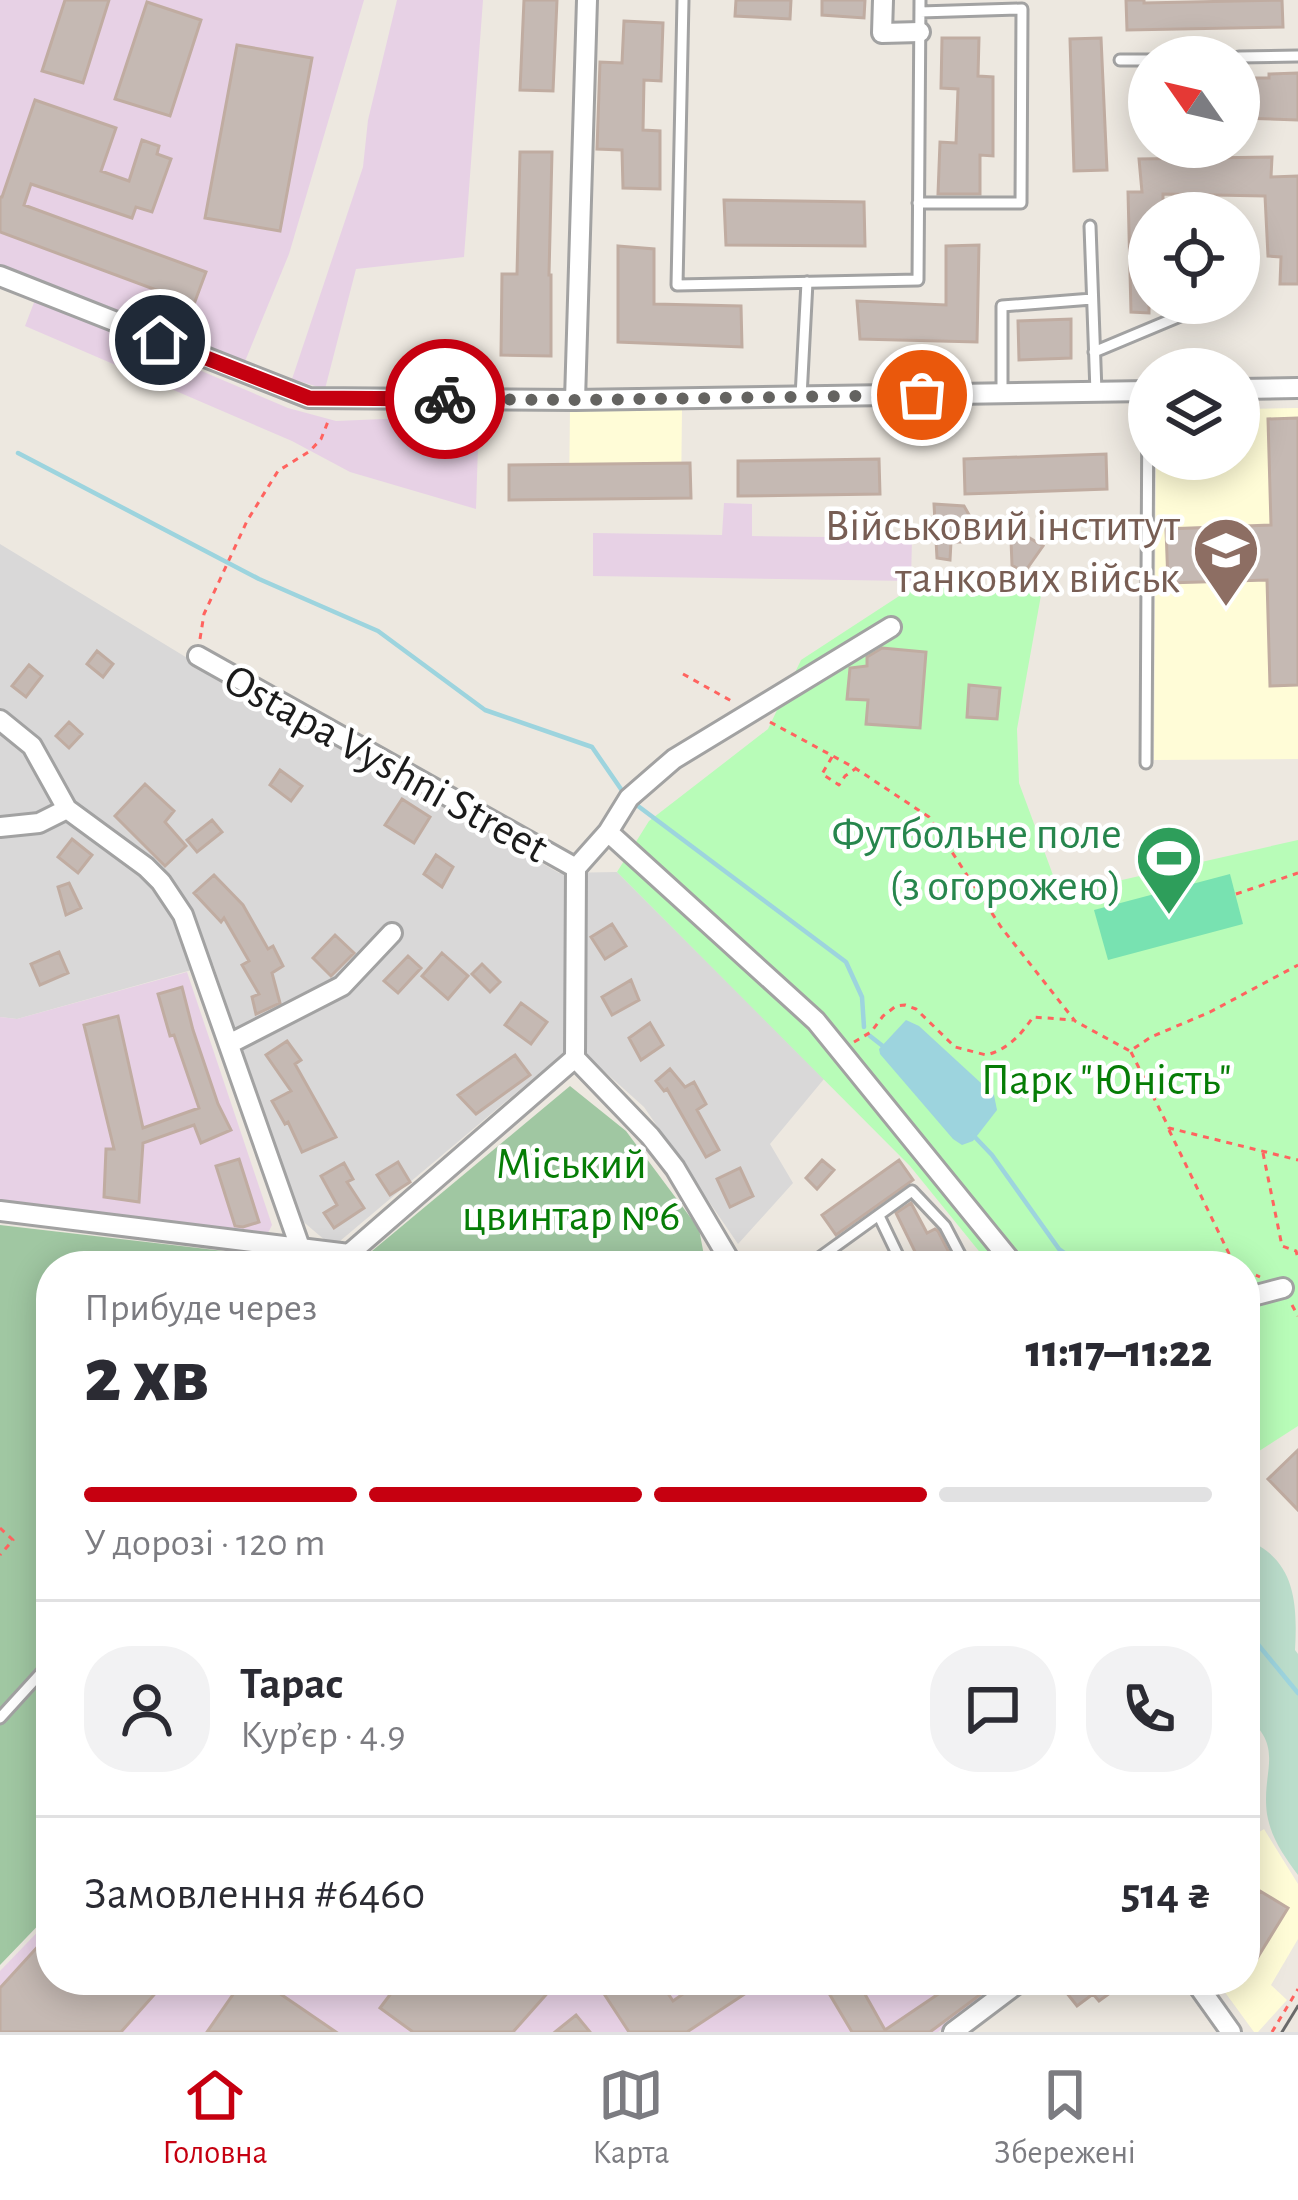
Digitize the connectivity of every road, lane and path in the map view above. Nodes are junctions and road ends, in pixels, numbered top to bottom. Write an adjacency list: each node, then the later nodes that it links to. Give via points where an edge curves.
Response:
1 (587, 0): 22 (street)
2 (683, 0): 12 (lane, via 677,285)
3 (883, 0): 4 (street, via 883,33)
4 (920, 14): 9 (lane); 9 (lane, via 1022,9 1021,203)
5 (1298, 56): 6 (lane)
6 (1260, 57)
7 (1120, 60): 8 (lane)
8 (1128, 60)
9 (918, 203): 12 (lane, via 918,280)
10 (1090, 226): 13 (lane)
11 (0, 276): 22 (street, via 309,398)
12 (807, 282): 21 (lane)
13 (1092, 299): 15 (lane); 20 (lane, via 1002,305)
14 (1161, 324): 15 (lane)
15 (1094, 352): 19 (lane)
16 (1298, 388): 17 (street)
17 (1260, 389)
18 (1128, 391): 19 (street)
19 (1096, 392): 20 (street)
20 (1002, 393): 21 (street)
21 (802, 397): 22 (street)
22 (575, 400)
23 (329, 419): 26 (path, via 310,451 278,471 247,521 204,614)
24 (1148, 480): 31 (lane)
25 (891, 627): 28 (street)
26 (198, 656): 36 (street, Ostapa Vyshni Street)
27 (683, 674): 28 (path)
28 (750, 712): 30 (path); 35 (street, via 674,759 629,798)
29 (0, 720): 33 (street, via 32,746)
30 (833, 755): 32 (path); 32 (path, via 822,774 839,785)
31 (1146, 763)
32 (855, 768): 41 (path, via 929,817)
33 (67, 809): 34 (street, via 39,823); 42 (street, via 146,867 183,915)
34 (0, 827)
35 (608, 832): 36 (street); 44 (street)
36 (576, 868): 45 (street)
37 (1298, 874): 38 (path)
38 (1236, 894)
39 (392, 933): 42 (street, via 343,986)
40 (1298, 965): 43 (path)
41 (1075, 1021): 43 (path); 44 (path, via 1033,1017 1014,1041 986,1055 955,1046 905,1004)
42 (230, 1044): 51 (street)
43 (1130, 1051): 46 (path)
44 (843, 1054): 58 (street)
45 (575, 1058): 53 (street); 54 (street, via 676,1168)
46 (1168, 1128): 47 (path); 59 (path)
47 (1263, 1151): 48 (path); 60 (path, via 1282,1246)
48 (1298, 1160)
49 (0, 1211): 51 (street)
50 (879, 1216): 55 (lane); 56 (lane); 57 (lane, via 912,1191)
51 (301, 1250): 52 (street)
52 (313, 1251)
53 (352, 1251)
54 (724, 1251)
55 (829, 1251)
56 (896, 1251)
57 (958, 1251)
58 (1003, 1251)
59 (1228, 1251)
60 (1298, 1258)
61 (1283, 1288): 62 (street)
62 (1260, 1294)
63 (0, 1528): 64 (path, via 13,1540)
64 (0, 1555)
65 (36, 1678): 66 (lane)
66 (0, 1718)
67 (1298, 1990): 72 (path)
68 (1002, 1995): 70 (street)
69 (1205, 1995): 71 (street)
70 (953, 2032)
71 (1231, 2032)
72 (1272, 2032)

